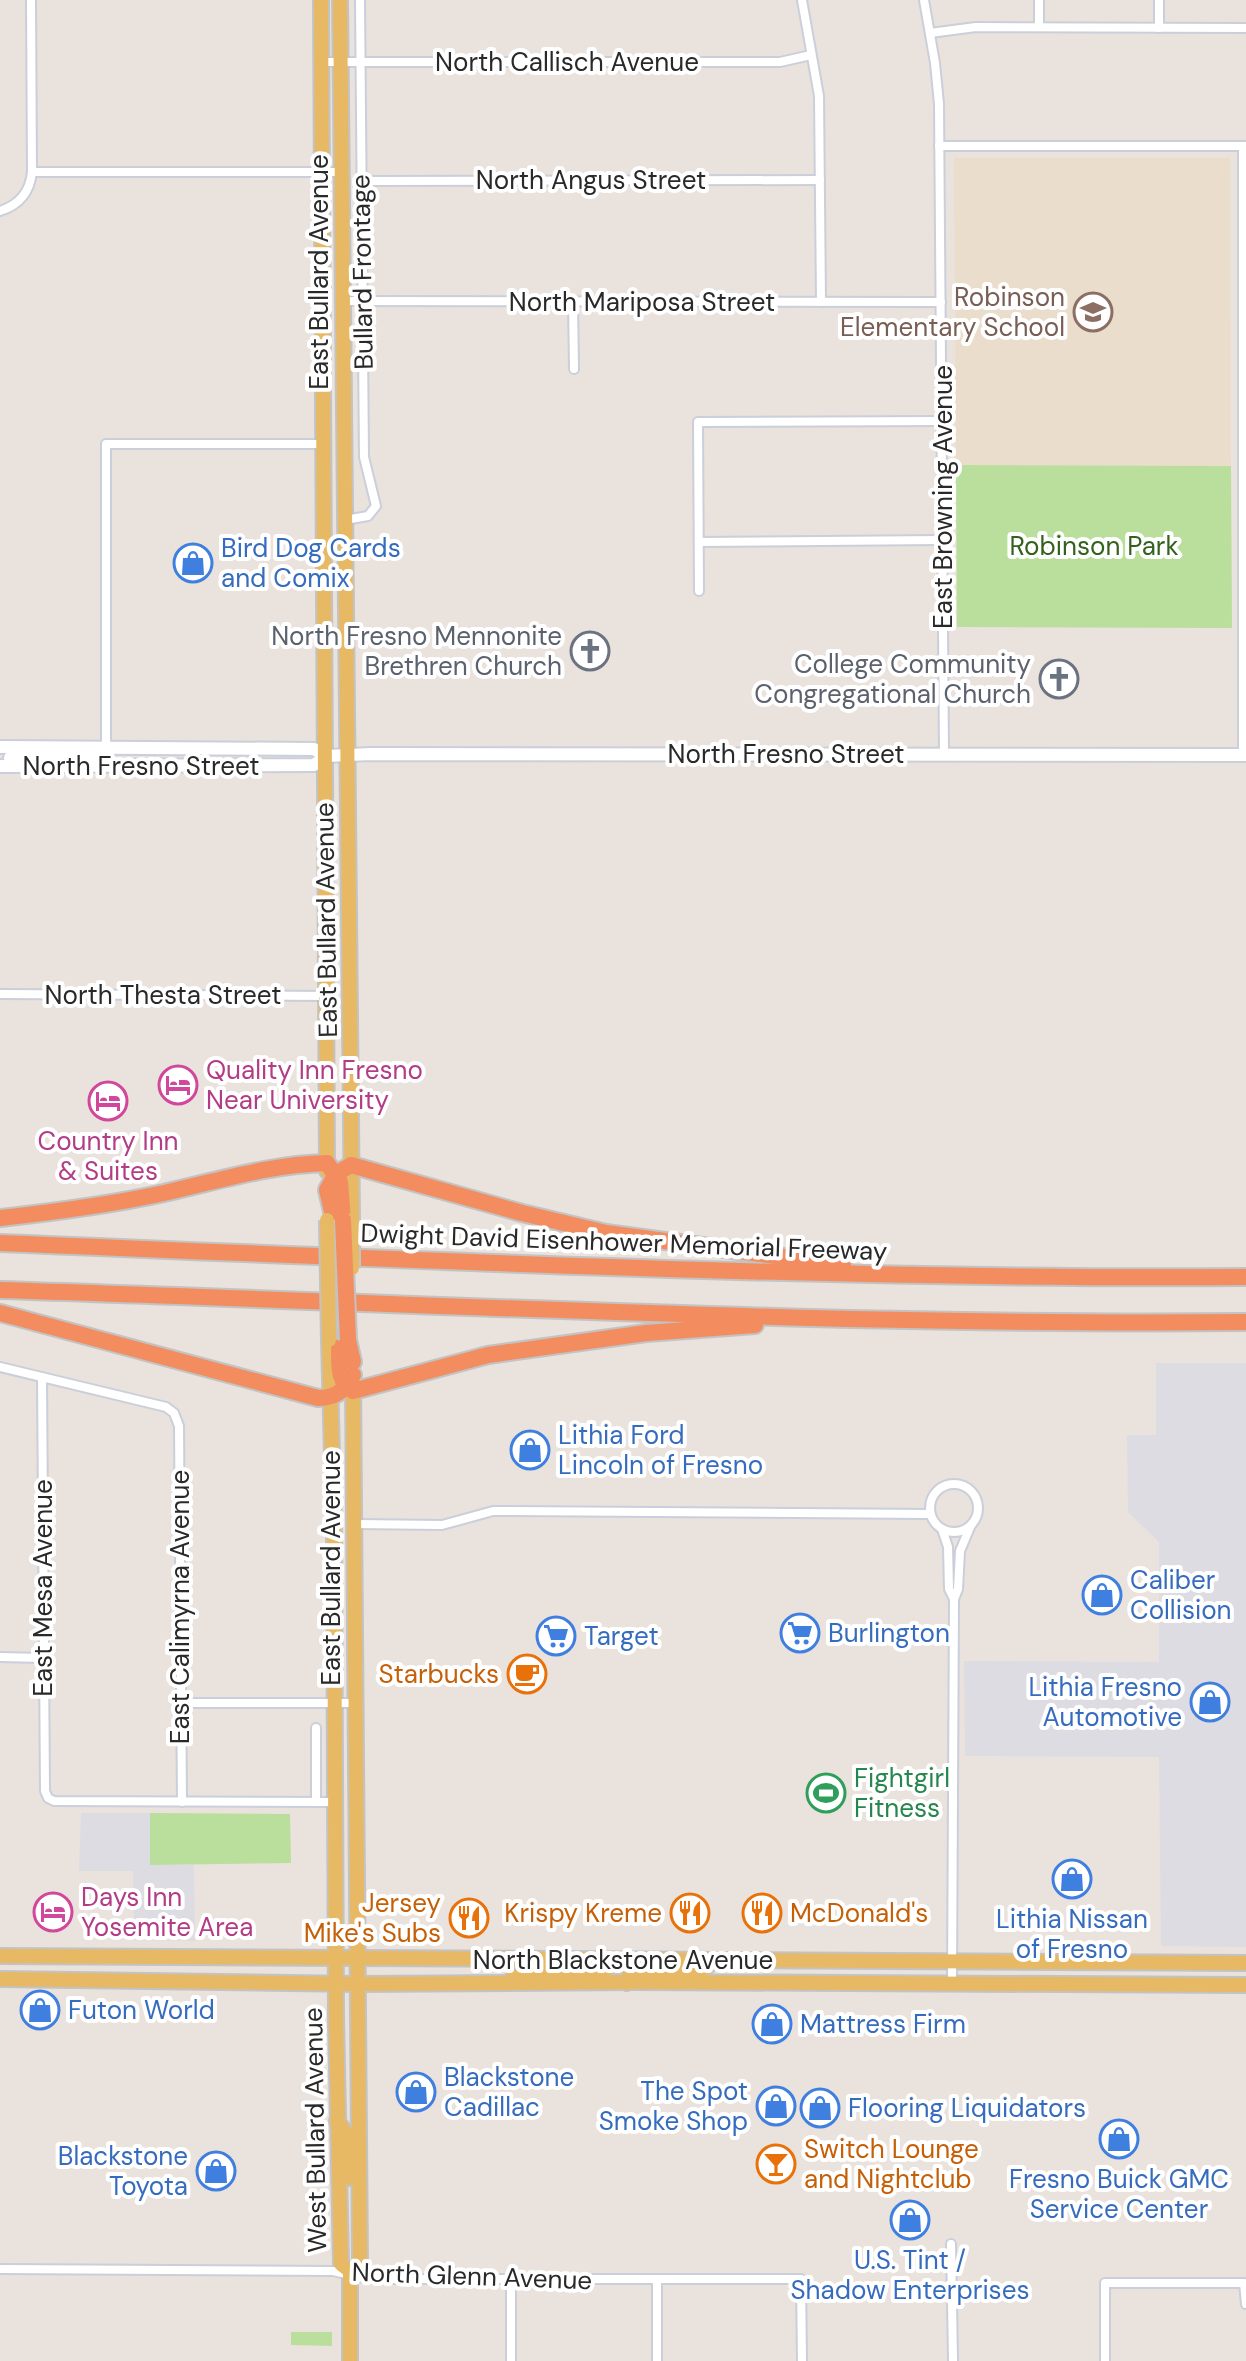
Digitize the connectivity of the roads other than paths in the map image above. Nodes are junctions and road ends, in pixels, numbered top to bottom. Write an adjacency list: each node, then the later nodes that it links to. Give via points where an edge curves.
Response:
1 (31, 0): 19 (street)
2 (321, 0): 16 (main road, East Bullard Avenue)
3 (340, 0): 14 (main road, East Bullard Avenue)
4 (360, 0): 15 (street, Bullard Frontage)
5 (802, 0): 13 (street)
6 (924, 0): 12 (street, East Browning Avenue)
7 (1039, 0): 9 (street)
8 (1159, 0): 10 (street)
9 (1039, 27): 10 (street); 12 (street)
10 (1159, 28): 11 (street)
11 (1246, 28)
12 (930, 33): 17 (street, East Browning Avenue, via 938,83)
13 (811, 55): 15 (street, North Callisch Avenue, via 761,62); 22 (street, via 819,96)
14 (341, 61): 15 (street, North Callisch Avenue); 16 (street, North Callisch Avenue); 21 (main road, East Bullard Avenue)
15 (360, 61): 23 (street, Bullard Frontage)
16 (322, 62): 20 (main road, East Bullard Avenue)
17 (939, 146): 18 (street); 29 (street, East Browning Avenue)
18 (1245, 146): 41 (street)
19 (32, 172): 20 (street); 24 (street, via 25,195)
20 (322, 172): 21 (street); 32 (main road, East Bullard Avenue)
21 (342, 172): 25 (main road, East Bullard Avenue)
22 (820, 180): 23 (street, North Angus Street); 28 (street)
23 (361, 181): 26 (street, Bullard Frontage)
24 (0, 211)
25 (344, 301): 26 (street, North Mariposa Street); 33 (main road, East Bullard Avenue)
26 (362, 301): 27 (street, North Mariposa Street); 33 (street, Bullard Frontage, via 364,457 376,506 368,516)
27 (573, 302): 28 (street, North Mariposa Street); 30 (street)
28 (821, 302): 29 (street, North Mariposa Street)
29 (941, 302): 31 (street, East Browning Avenue)
30 (574, 369)
31 (942, 421): 34 (street, East Browning Avenue); 35 (street, via 698,422)
32 (325, 444): 33 (main road, via 334,452 336,509); 38 (street, via 106,444); 42 (main road, East Bullard Avenue)
33 (345, 520): 39 (main road, East Bullard Avenue)
34 (942, 540): 35 (street); 40 (street, East Browning Avenue)
35 (699, 542): 36 (street)
36 (699, 591)
37 (0, 747): 38 (main road, North Fresno Street)
38 (106, 747): 42 (main road, North Fresno Street, via 314,749); 43 (main road, via 100,755 8,758)
39 (348, 755): 40 (main road, North Fresno Street); 42 (main road, North Fresno Street); 46 (main road, East Bullard Avenue)
40 (944, 755): 41 (main road, North Fresno Street)
41 (1245, 755)
42 (326, 756): 43 (main road, North Fresno Street, via 314,765); 45 (main road, East Bullard Avenue)
43 (0, 764)
44 (0, 994): 45 (street, North Thesta Street)
45 (327, 996): 47 (main road, East Bullard Avenue)
46 (351, 1165): 47 (highway); 49 (main road, East Bullard Avenue); 51 (highway, via 606,1233 854,1266)
47 (331, 1168): 48 (highway, via 259,1171 61,1212); 49 (highway, via 342,1194); 49 (highway, via 327,1190)
48 (0, 1218)
49 (339, 1220): 57 (highway)
50 (0, 1243): 51 (highway, Dwight David Eisenhower Memorial Freeway)
51 (884, 1275): 52 (highway, Dwight David Eisenhower Memorial Freeway)
52 (1246, 1277)
53 (0, 1290): 55 (highway)
54 (0, 1313): 61 (highway)
55 (836, 1319): 56 (highway); 60 (highway, via 551,1345)
56 (1246, 1322)
57 (342, 1340): 60 (highway); 60 (highway, via 340,1376); 61 (main road, East Bullard Avenue)
58 (0, 1367): 59 (street)
59 (42, 1377): 68 (street, East Mesa Avenue); 69 (street, East Calimyrna Avenue, via 174,1413 179,1426)
60 (351, 1379): 61 (highway); 63 (main road, East Bullard Avenue)
61 (330, 1398): 70 (main road, East Bullard Avenue)
62 (930, 1514): 63 (street, via 493,1511 442,1525); 64 (street, via 937,1489 959,1484 976,1498 978,1513); 65 (street)
63 (355, 1524): 71 (main road, East Bullard Avenue)
64 (971, 1525): 65 (street, via 956,1533); 66 (street, via 960,1551)
65 (942, 1529): 66 (street)
66 (954, 1599): 81 (street)
67 (0, 1657): 68 (street)
68 (44, 1658): 73 (street, East Mesa Avenue, via 48,1798)
69 (181, 1703): 70 (street); 73 (street, East Calimyrna Avenue)
70 (335, 1703): 71 (street); 75 (main road, East Bullard Avenue)
71 (356, 1703): 78 (main road, East Bullard Avenue)
72 (316, 1728): 74 (street)
73 (182, 1802): 74 (street)
74 (316, 1802): 75 (street)
75 (335, 1802): 77 (main road, East Bullard Avenue)
76 (0, 1956): 77 (main road, North Blackstone Avenue)
77 (336, 1957): 78 (main road, North Blackstone Avenue); 84 (main road, East Bullard Avenue)
78 (358, 1957): 79 (main road, North Blackstone Avenue); 86 (main road, East Bullard Avenue)
79 (614, 1960): 80 (main road, North Blackstone Avenue); 88 (main road, via 599,1971 539,1973)
80 (716, 1960): 81 (main road, North Blackstone Avenue); 85 (main road, via 702,1970 642,1970)
81 (952, 1962): 82 (main road, North Blackstone Avenue); 87 (street)
82 (1246, 1963)
83 (0, 1979): 84 (main road, North Blackstone Avenue)
84 (336, 1983): 86 (main road, North Blackstone Avenue); 90 (main road, West Bullard Avenue)
85 (627, 1983): 87 (main road, North Blackstone Avenue); 88 (main road, North Blackstone Avenue)
86 (359, 1984): 88 (main road, North Blackstone Avenue); 91 (main road, West Bullard Avenue)
87 (952, 1984): 89 (main road, North Blackstone Avenue)
88 (470, 1985)
89 (1246, 1985)
90 (337, 2121): 91 (main road, via 348,2135 350,2196); 94 (main road, West Bullard Avenue, via 341,2264)
91 (359, 2221): 94 (main road, West Bullard Avenue, via 360,2265)
92 (951, 2244): 103 (street)
93 (0, 2269): 94 (street, North Glenn Avenue)
94 (350, 2273): 95 (street, North Glenn Avenue, via 368,2279); 99 (main road, West Bullard Avenue)
95 (511, 2279): 96 (street, North Glenn Avenue); 100 (street)
96 (657, 2281): 101 (street); 102 (street, North Glenn Avenue, via 801,2279)
97 (1244, 2283): 98 (street); 104 (street, via 1105,2283)
98 (1246, 2304)
99 (350, 2361)
100 (511, 2361)
101 (657, 2361)
102 (802, 2361)
103 (953, 2361)
104 (1105, 2361)

